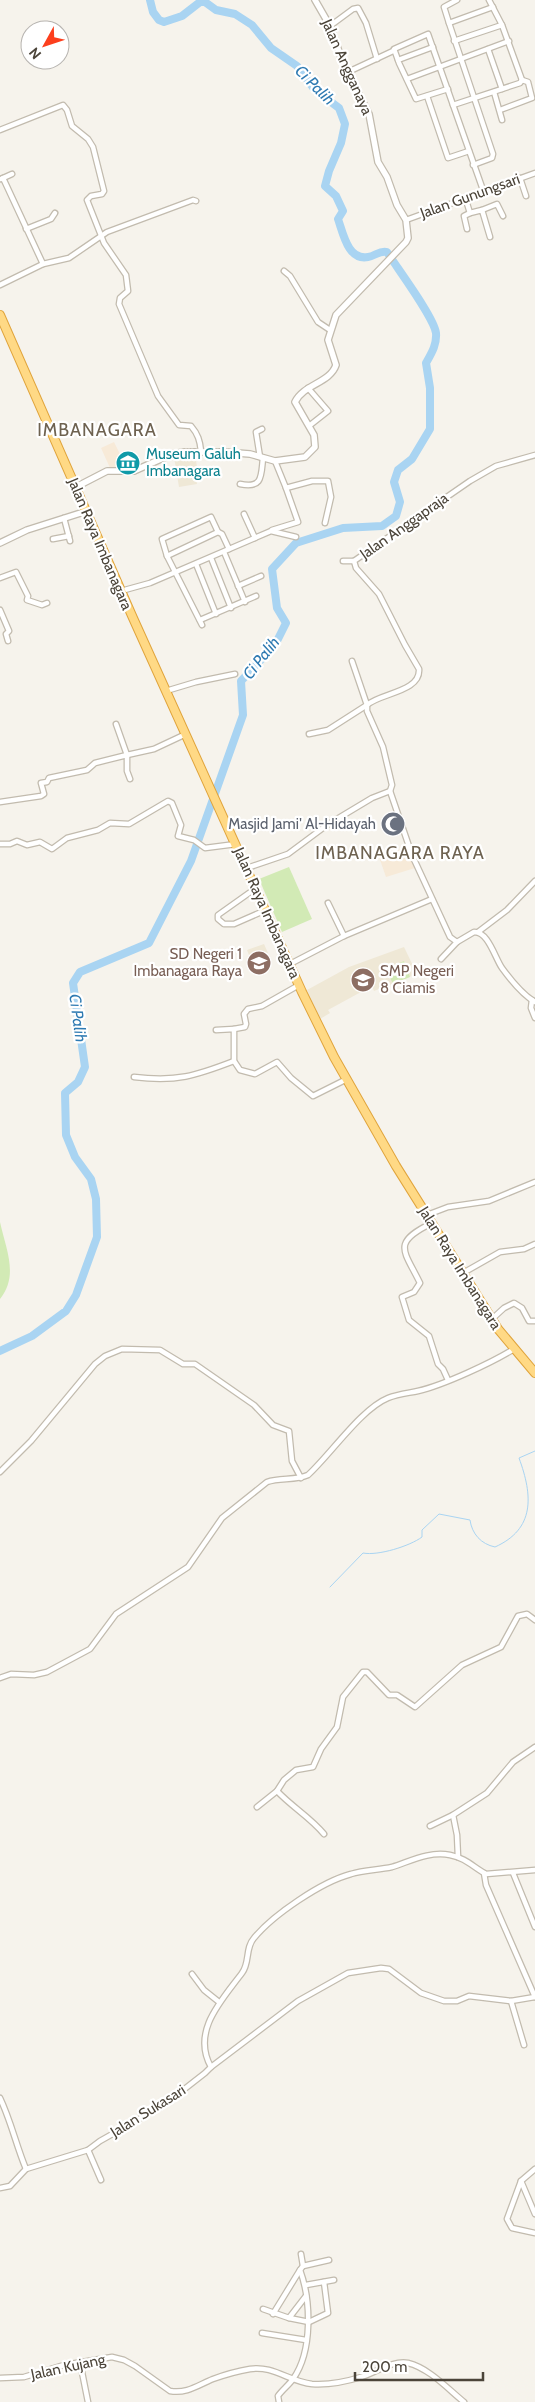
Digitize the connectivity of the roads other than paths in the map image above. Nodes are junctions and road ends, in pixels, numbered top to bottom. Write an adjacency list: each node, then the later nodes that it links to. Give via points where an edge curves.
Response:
1 (315, 0): 7 (street, Jalan Angganaya)
2 (457, 0): 5 (street, via 444,7)
3 (489, 0): 4 (street)
4 (493, 6): 5 (street); 6 (street)
5 (449, 23): 8 (street)
6 (502, 25): 8 (street); 9 (street)
7 (330, 26): 13 (street, via 358,8); 17 (street, Jalan Angganaya)
8 (454, 41): 14 (street)
9 (508, 41): 11 (street); 19 (street)
10 (433, 47): 12 (street, via 426,33); 15 (street); 16 (street)
11 (488, 49): 14 (street); 21 (street)
12 (393, 51): 13 (street); 15 (street)
13 (377, 59): 17 (street)
14 (461, 59): 16 (street); 24 (street)
15 (398, 60): 18 (street)
16 (440, 66): 18 (street); 20 (street)
17 (348, 72): 43 (street, Jalan Angganaya, via 369,114 378,162)
18 (407, 79): 23 (street, via 416,99)
19 (522, 80): 21 (street); 26 (street, via 528,82 532,98)
20 (448, 89): 23 (street); 25 (street)
21 (502, 89): 22 (street)
22 (494, 92): 24 (street); 26 (street)
23 (427, 96): 29 (street, via 448,158)
24 (473, 98): 25 (street); 30 (street, via 493,157)
25 (453, 105): 29 (street)
26 (500, 110): 27 (street)
27 (502, 120)
28 (0, 130): 46 (street, via 60,106 66,107 69,122 93,147 104,186 102,194 87,200)
29 (469, 151): 30 (street)
30 (473, 165): 35 (street)
31 (535, 173): 33 (street, Jalan Gunungsari)
32 (12, 174): 34 (street)
33 (520, 178): 35 (street, Jalan Gunungsari); 36 (street)
34 (1, 179): 44 (street)
35 (483, 190): 37 (street, Jalan Gunungsari)
36 (526, 196)
37 (465, 197): 41 (street); 43 (street, Jalan Gunungsari)
38 (196, 201): 46 (street, via 181,203)
39 (482, 210): 41 (street); 42 (street, via 497,204); 47 (street)
40 (55, 213): 44 (street, via 51,219)
41 (470, 213): 45 (street, via 464,216)
42 (503, 216)
43 (406, 220): 52 (street, via 408,238 343,305)
44 (26, 229): 48 (street)
45 (467, 229)
46 (100, 235): 48 (street, via 69,258); 56 (street, via 128,280 127,293 118,301 158,396 179,425 191,426)
47 (490, 237)
48 (43, 264): 50 (street)
49 (284, 272): 52 (street, via 290,276 318,322)
50 (0, 285)
51 (0, 315): 61 (highway, Jalan Raya Imbanagara)
52 (330, 330): 53 (street, via 328,344 336,361 335,369)
53 (308, 388): 54 (street, via 295,402); 54 (street, via 328,411)
54 (309, 426): 59 (street, via 316,440 313,451 305,457)
55 (262, 429): 58 (street, via 256,432)
56 (201, 451): 58 (street); 61 (street, via 172,454 134,471 106,471)
57 (535, 455): 79 (street, Jalan Anggapraja, via 492,468)
58 (261, 458): 59 (street); 60 (street, via 261,476 255,485)
59 (276, 461): 62 (street)
60 (240, 484)
61 (76, 487): 63 (highway, Jalan Raya Imbanagara)
62 (286, 488): 66 (street, via 312,481 328,481 332,498); 67 (street, via 298,521)
63 (87, 511): 65 (street); 85 (highway, Jalan Raya Imbanagara)
64 (244, 514): 72 (street)
65 (64, 518): 73 (street, via 70,538); 74 (street, via 8,537)
66 (325, 523)
67 (288, 526): 68 (street); 70 (street)
68 (271, 531): 70 (street); 72 (street)
69 (218, 532): 75 (street, via 222,534); 76 (street); 76 (street, via 211,517 168,535 162,540)
70 (287, 535): 71 (street)
71 (296, 537)
72 (255, 538): 75 (street)
73 (54, 539)
74 (0, 543)
75 (226, 550): 77 (street); 84 (street)
76 (167, 556): 81 (street)
77 (211, 558): 80 (street); 89 (street)
78 (343, 561): 79 (street)
79 (354, 561): 96 (street, Jalan Anggapraja, via 384,603 419,669 418,678 410,685)
80 (196, 564): 81 (street); 91 (street)
81 (177, 572): 85 (street); 91 (street, via 201,623)
82 (261, 576): 84 (street)
83 (0, 578): 88 (street, via 16,572 27,600 42,605)
84 (238, 586): 87 (street)
85 (121, 591): 95 (highway, Jalan Raya Imbanagara)
86 (256, 596): 87 (street)
87 (245, 602): 89 (street)
88 (47, 603)
89 (231, 608): 91 (street)
90 (0, 610): 92 (street, via 9,631 6,634)
91 (216, 614)
92 (8, 642)
93 (352, 660): 96 (street)
94 (235, 674): 95 (street)
95 (166, 691): 98 (highway, Jalan Raya Imbanagara)
96 (367, 705): 99 (street, via 328,730); 102 (street, via 392,776)
97 (116, 724): 100 (street)
98 (186, 734): 100 (street, via 154,749); 105 (highway, Jalan Raya Imbanagara)
99 (309, 734)
100 (128, 755): 101 (street); 103 (street, via 95,763 87,770 49,778 41,783 44,794 41,796)
101 (130, 779)
102 (390, 791): 106 (street, via 372,798 328,825 288,854); 109 (street, via 412,855)
103 (0, 802)
104 (0, 844): 105 (street, via 40,842 52,848 67,838 110,824 129,824 168,801 172,803 181,826 178,836 207,848)
105 (236, 844): 106 (highway, Jalan Raya Imbanagara)
106 (247, 868): 108 (highway, Jalan Raya Imbanagara)
107 (535, 881): 112 (street, via 507,910)
108 (256, 888): 111 (highway, Jalan Raya Imbanagara); 111 (street, via 229,906 218,915 218,919 224,924 234,924)
109 (432, 899): 113 (street); 114 (street, via 448,933)
110 (328, 903): 113 (street)
111 (266, 910): 116 (highway, Jalan Raya Imbanagara)
112 (478, 932): 114 (street); 118 (street, via 503,969)
113 (344, 936): 116 (street)
114 (458, 942): 115 (street)
115 (441, 959)
116 (290, 964): 117 (highway, Jalan Raya Imbanagara)
117 (299, 986): 120 (street, via 262,1006 248,1009 244,1014 245,1027); 124 (highway, Jalan Raya Imbanagara)
118 (533, 1001): 119 (street, via 531,1008)
119 (535, 1018)
120 (234, 1029): 121 (street); 122 (street)
121 (216, 1030)
122 (234, 1060): 123 (street, via 182,1078 157,1080); 124 (street, via 240,1070 250,1074 277,1062 313,1096)
123 (134, 1077)
124 (346, 1079): 126 (highway, Jalan Raya Imbanagara)
125 (535, 1182): 126 (street, via 489,1201 448,1207)
126 (427, 1215): 127 (highway, Jalan Raya Imbanagara)
127 (432, 1223): 129 (highway, Jalan Raya Imbanagara); 134 (street, via 412,1235 405,1245 404,1252 420,1283 414,1292 402,1297 409,1320 429,1336 438,1364)
128 (535, 1244): 129 (street, via 500,1252)
129 (463, 1273): 130 (highway, Jalan Raya Imbanagara)
130 (492, 1319): 131 (street, via 514,1303 522,1308 529,1321); 132 (highway, Jalan Raya Imbanagara)
131 (535, 1321)
132 (514, 1349): 133 (highway, Jalan Raya Imbanagara); 134 (street)
133 (535, 1373)
134 (448, 1380): 136 (street, via 420,1391 388,1397 361,1418 321,1463)
135 (0, 1472): 136 (street, via 31,1441 95,1364 122,1349 152,1348 183,1364 195,1364 254,1405 273,1425 289,1431 292,1461)
136 (301, 1478): 138 (street, via 267,1482 226,1514 188,1567 116,1614 96,1643 82,1654 47,1672 11,1674)
137 (535, 1620): 140 (street, via 527,1614 518,1616 502,1647 459,1668 415,1707 397,1695 389,1694 368,1672 363,1672 343,1697 337,1727 321,1748 314,1766 296,1770 284,1780)
138 (0, 1678)
139 (535, 1747): 142 (street, via 513,1762 487,1793)
140 (278, 1791): 141 (street); 144 (street)
141 (257, 1807)
142 (454, 1815): 143 (street); 145 (street)
143 (430, 1826)
144 (324, 1834)
145 (458, 1856): 147 (street); 153 (street, via 426,1855 391,1867 351,1874 292,1904 254,1938 245,1970)
146 (535, 1870): 148 (street)
147 (484, 1873): 148 (street); 151 (street, via 486,1885)
148 (513, 1873): 149 (street)
149 (535, 1927)
150 (192, 1974): 153 (street)
151 (535, 1997): 152 (street, Jalan Sukasari)
152 (511, 2000): 154 (street); 155 (street, Jalan Sukasari, via 476,1996 450,2002 421,1993 389,1969 348,1973 298,2001)
153 (219, 2002): 155 (street, via 208,2020 205,2036 205,2053)
154 (524, 2045)
155 (211, 2067): 157 (street, Jalan Sukasari, via 164,2105)
156 (0, 2098): 158 (street)
157 (88, 2150): 158 (street, Jalan Sukasari); 160 (street)
158 (26, 2168): 162 (street, via 10,2186)
159 (535, 2169): 161 (street)
160 (101, 2180)
161 (521, 2181): 163 (street); 164 (street, via 508,2221 512,2228)
162 (0, 2188)
163 (535, 2214)
164 (535, 2233)
165 (301, 2254): 167 (street)
166 (330, 2260): 167 (street)
167 (301, 2268): 170 (street); 173 (street)
168 (334, 2280): 169 (street)
169 (324, 2282): 170 (street); 175 (street, via 328,2313)
170 (306, 2286): 171 (street)
171 (306, 2295): 174 (street); 175 (street)
172 (263, 2309): 173 (street)
173 (273, 2314): 174 (street)
174 (289, 2318): 175 (street)
175 (309, 2322): 177 (street)
176 (262, 2333): 177 (street)
177 (306, 2340): 180 (street)
178 (80, 2362): 179 (street, Jalan Kujang, via 24,2377); 180 (street, Jalan Kujang, via 112,2357 124,2360 170,2391 178,2392 214,2378 253,2369 272,2370); 181 (street)
179 (0, 2378)
180 (294, 2378): 182 (street, via 278,2396); 183 (street, Jalan Kujang, via 310,2384 328,2384 360,2378 394,2364 409,2364 431,2375)
181 (88, 2402)
182 (279, 2402)
183 (464, 2402)

